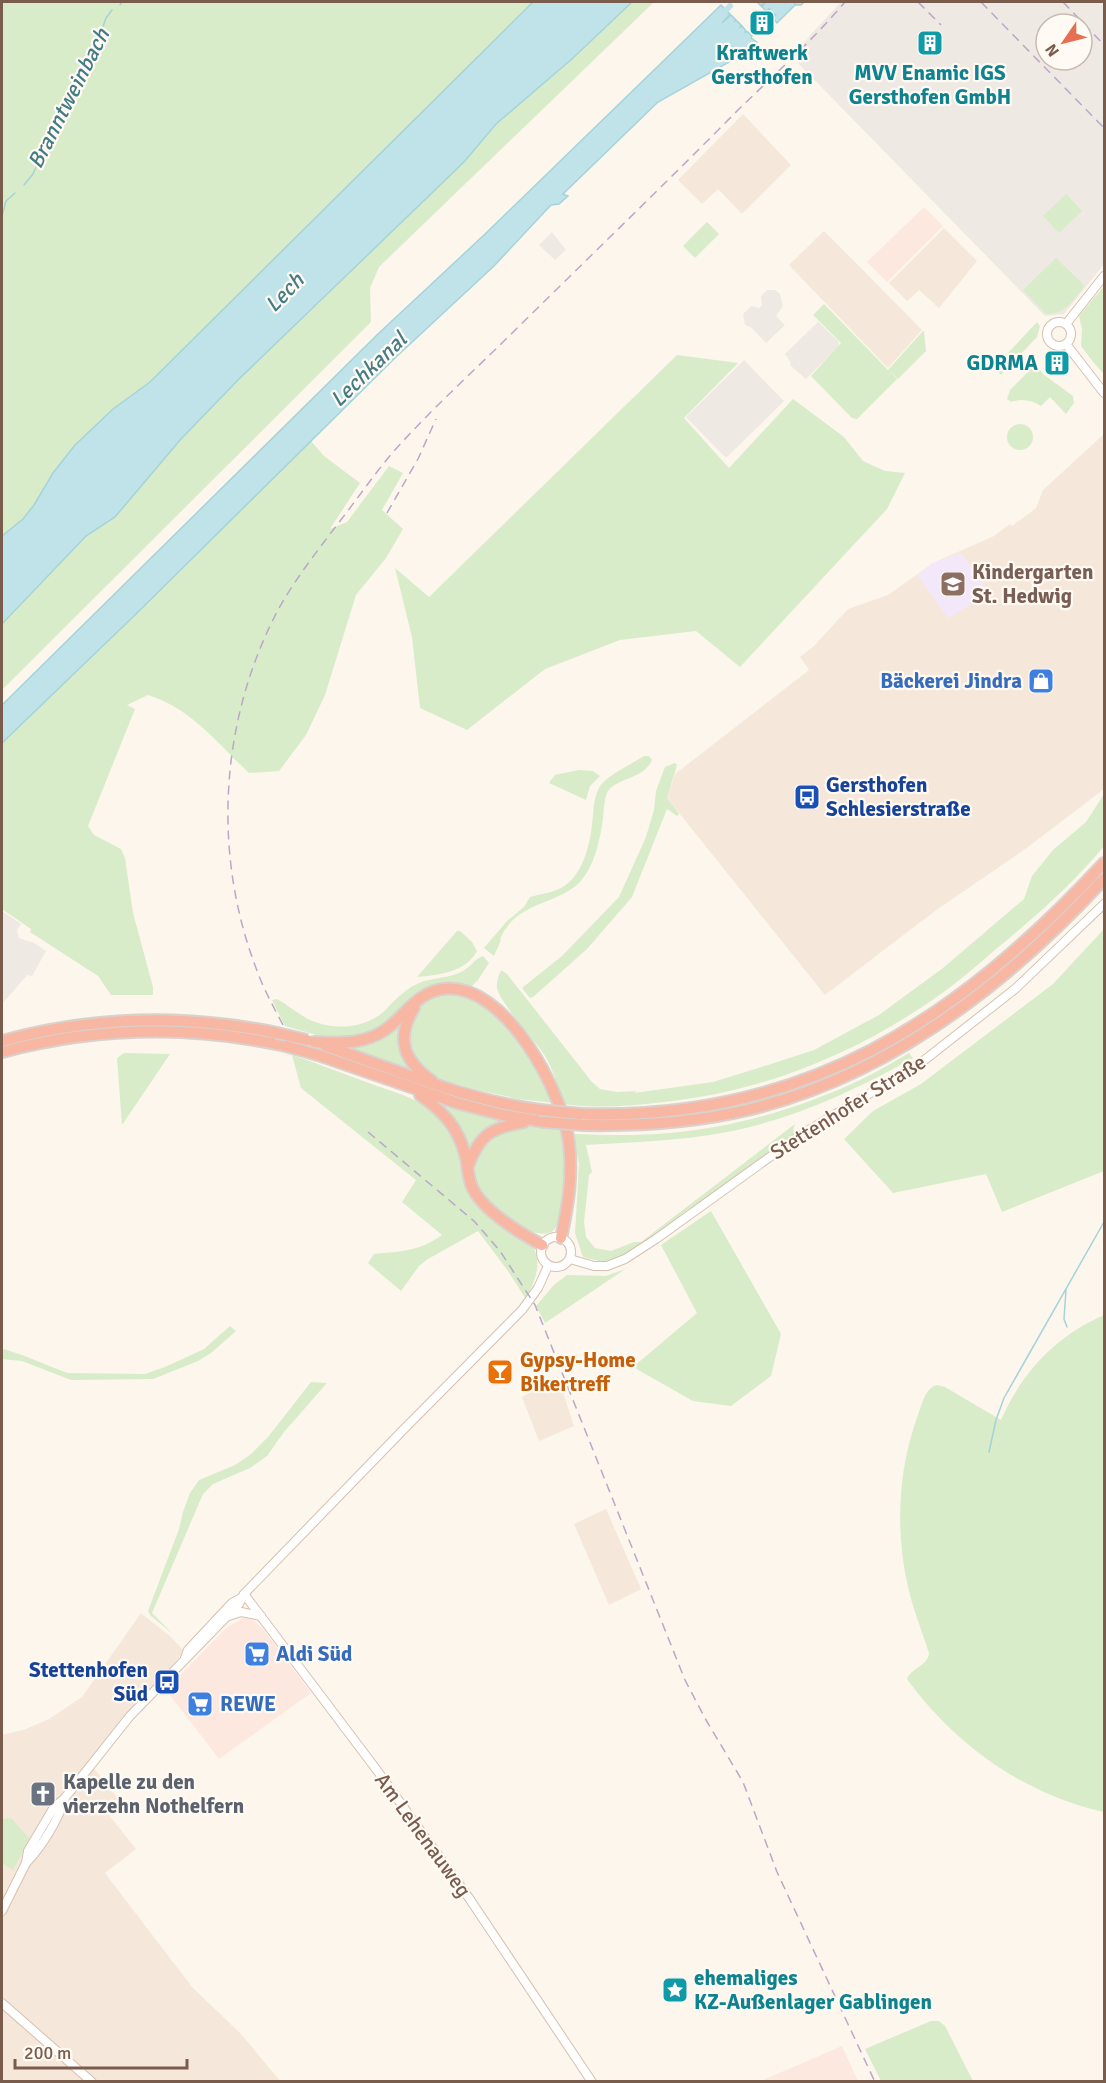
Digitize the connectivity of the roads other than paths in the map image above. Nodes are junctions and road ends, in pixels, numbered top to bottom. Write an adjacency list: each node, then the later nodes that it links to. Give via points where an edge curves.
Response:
1 (1104, 276): 2 (street)
2 (1066, 324): 3 (street, via 1071,334); 3 (street, via 1051,325 1047,336 1054,345)
3 (1066, 344): 4 (street)
4 (1104, 393)
5 (1104, 862): 16 (highway, via 1048,920 977,981 900,1035 844,1065 785,1088 721,1104)
6 (1104, 879): 16 (highway, via 1038,945 969,1001 906,1044 847,1075 783,1100 711,1117 652,1124)
7 (1104, 904): 21 (street, Stettenhofer Straße, via 1015,989 938,1050 799,1136 656,1239 608,1266)
8 (419, 1000): 12 (highway, via 385,1030 366,1040); 14 (highway, via 405,1026 406,1050 419,1071); 19 (highway, via 446,988 485,1001 516,1030 545,1073 564,1118 570,1152 572,1174)
9 (128, 1025): 10 (highway); 12 (highway, bridge, via 218,1023); 15 (highway, bridge, via 286,1046)
10 (93, 1028): 11 (highway, via 45,1030); 13 (highway)
11 (2, 1041)
12 (311, 1041): 14 (highway)
13 (2, 1052)
14 (440, 1087): 16 (highway, bridge)
15 (410, 1088): 17 (highway, via 471,1107); 18 (highway, via 443,1113 455,1128)
16 (582, 1119): 17 (highway, bridge)
17 (539, 1121): 18 (highway, via 504,1125 486,1134)
18 (468, 1166): 20 (highway, via 473,1189 484,1203)
19 (561, 1238): 20 (street, via 549,1238); 21 (street, via 570,1246)
20 (542, 1245): 22 (street, via 541,1257)
21 (570, 1259): 22 (street, via 560,1267)
22 (548, 1266): 23 (street, via 522,1310)
23 (243, 1596): 24 (street, Am Lehenauweg); 25 (street); 26 (street, via 188,1650)
24 (262, 1616): 25 (street, via 241,1612); 30 (street, Am Lehenauweg, via 469,1898)
25 (225, 1618): 26 (street)
26 (185, 1658): 27 (street, via 130,1716 54,1807 28,1851)
27 (2, 1911)
28 (2, 2003): 29 (street)
29 (92, 2082)
30 (592, 2082)

